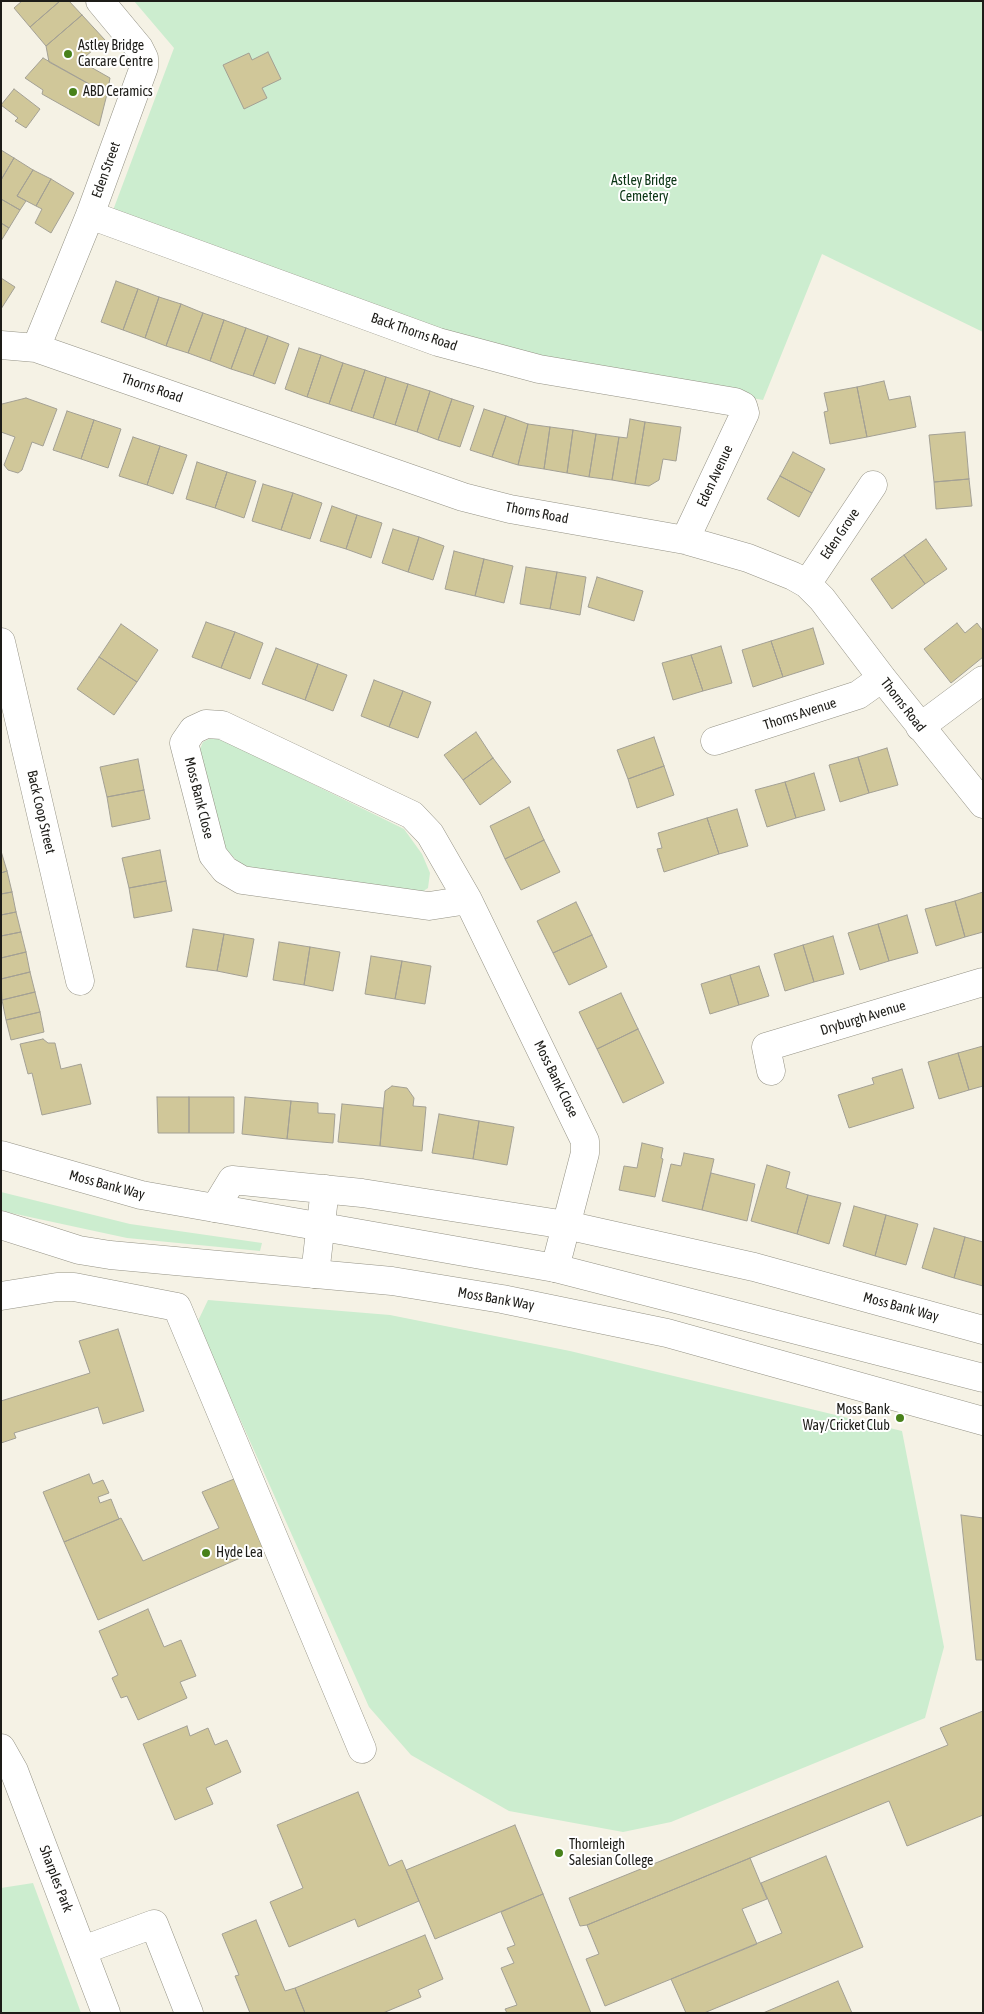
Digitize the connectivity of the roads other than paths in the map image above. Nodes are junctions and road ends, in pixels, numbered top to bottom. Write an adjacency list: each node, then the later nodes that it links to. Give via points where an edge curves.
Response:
1 (100, 1): 2 (main road, Eden Street, via 139,48 144,66)
2 (90, 215): 4 (main road, Eden Street); 5 (main road, Back Thorns Road, via 438,342 539,369 735,402)
3 (1, 345): 4 (main road, Thorns Road)
4 (36, 348): 7 (main road, Thorns Road, via 463,497 510,509)
5 (746, 412): 7 (main road, Eden Avenue)
6 (873, 485): 8 (main road, Eden Grove)
7 (685, 540): 8 (main road, Thorns Road, via 748,558)
8 (807, 584): 10 (main road, Thorns Road)
9 (1, 642): 16 (main road, Back Coop Street)
10 (882, 678): 12 (main road, Thorns Road); 13 (main road, Thorns Avenue, via 858,695)
11 (983, 680): 12 (main road)
12 (920, 727): 14 (main road, Thorns Road)
13 (715, 741)
14 (983, 804)
15 (468, 900): 15 (main road, Moss Bank Close, via 430,834 412,814 222,725 206,724 193,730 184,743 213,855 225,870 242,880 429,906); 22 (main road, Moss Bank Close, via 585,1141 585,1154)
16 (80, 981)
17 (983, 982): 18 (main road, Dryburgh Avenue, via 766,1047)
18 (771, 1071)
19 (1, 1155): 21 (main road, Moss Bank Way, via 141,1195)
20 (325, 1189): 21 (main road, Moss Bank Way, via 232,1180); 22 (main road, Moss Bank Way); 24 (main road)
21 (215, 1208): 24 (main road, Moss Bank Way)
22 (566, 1224): 25 (main road, Moss Bank Close); 28 (main road, Moss Bank Way, via 754,1267)
23 (1, 1225): 26 (main road, Moss Bank Way, via 87,1251)
24 (320, 1226): 25 (main road, Moss Bank Way); 26 (main road)
25 (555, 1268): 29 (main road, Moss Bank Way)
26 (315, 1274): 30 (main road, Moss Bank Way, via 392,1281 502,1299 667,1333)
27 (1, 1296): 32 (main road, via 74,1287 177,1307)
28 (983, 1330)
29 (983, 1378)
30 (983, 1421)
31 (1, 1748): 33 (main road, Sharples Park, via 14,1770)
32 (362, 1749)
33 (83, 1950): 34 (main road, Sharples Park); 35 (main road, via 154,1924)
34 (106, 2013)
35 (189, 2013)

